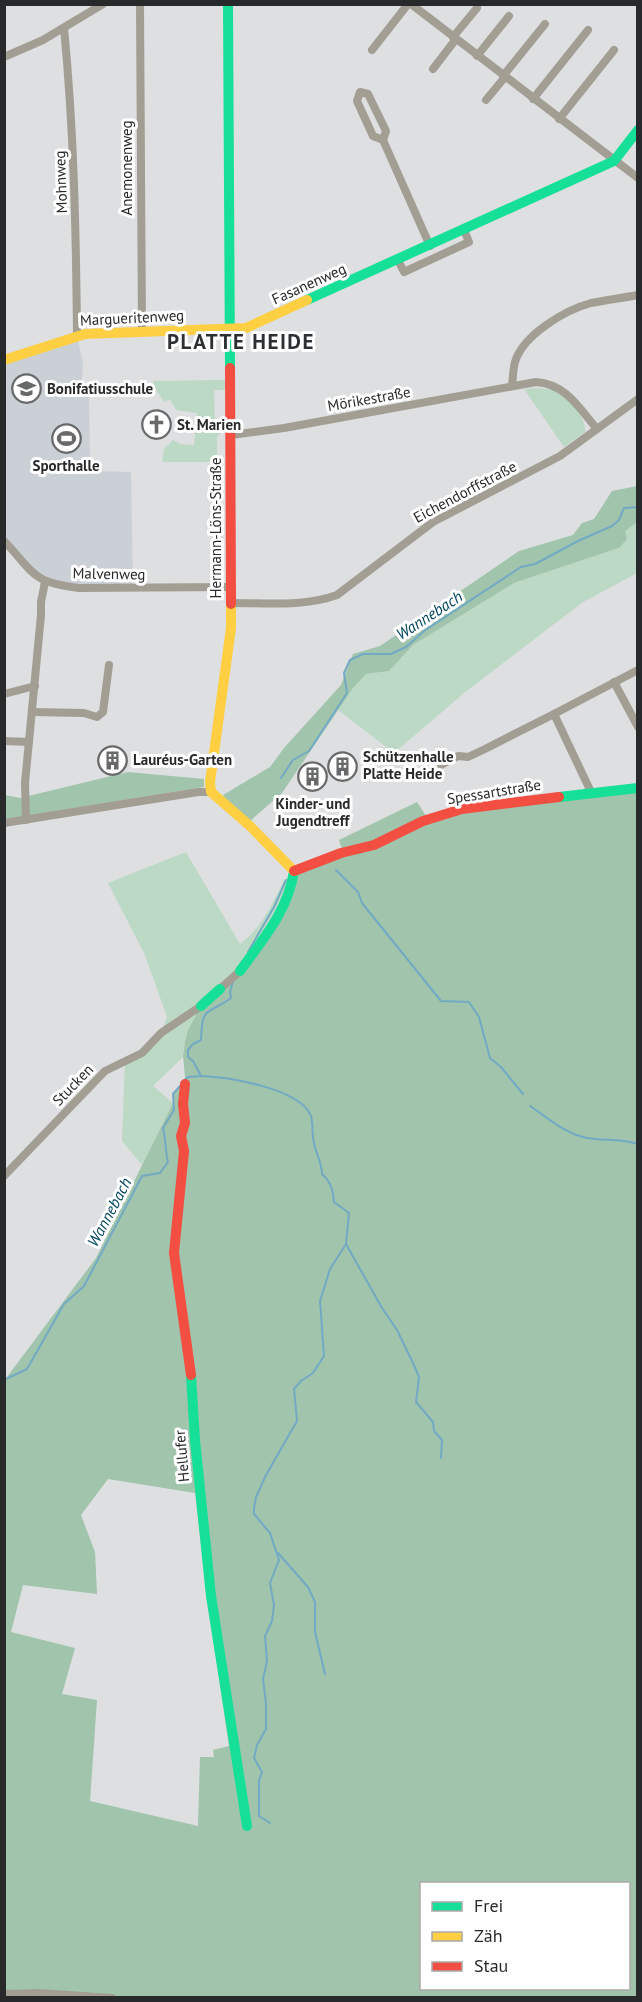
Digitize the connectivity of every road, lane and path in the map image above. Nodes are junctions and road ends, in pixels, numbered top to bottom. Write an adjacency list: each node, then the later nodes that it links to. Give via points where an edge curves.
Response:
1 (103, 4): 9 (street)
2 (140, 4): 30 (street, Anemonenweg)
3 (228, 4): 29 (street, Hermann-Löns-Straße)
4 (410, 4): 5 (street); 12 (street)
5 (423, 8): 11 (street)
6 (477, 8): 11 (street)
7 (508, 16): 14 (street)
8 (545, 24): 17 (street)
9 (64, 28): 15 (street); 31 (street, Mohnweg, via 72,115)
10 (588, 30): 18 (street)
11 (454, 38): 14 (street); 16 (street)
12 (372, 50)
13 (614, 50): 20 (street)
14 (477, 56): 17 (street)
15 (4, 57)
16 (433, 69)
17 (504, 77): 18 (street); 19 (street)
18 (533, 99): 20 (street)
19 (486, 100)
20 (559, 119): 23 (street)
21 (638, 130): 23 (street)
22 (383, 140): 22 (street, via 386,131 368,94 360,92 357,101 373,136); 26 (street)
23 (614, 161): 24 (street); 25 (street, Fasanenweg)
24 (638, 178)
25 (464, 230): 26 (street, Fasanenweg); 27 (street, via 470,242 404,272)
26 (430, 246): 27 (street, Fasanenweg)
27 (398, 260): 29 (street, Fasanenweg, via 250,327)
28 (638, 295): 33 (street, via 589,304 565,313 539,331 523,346 515,362)
29 (230, 329): 30 (street, Margueritenweg); 36 (street, Hermann-Löns-Straße)
30 (142, 331): 31 (street, Margueritenweg)
31 (77, 335): 32 (street, Margueritenweg)
32 (4, 360)
33 (512, 385): 35 (street, Mörikestraße, via 536,382 555,386 571,397); 36 (street, Mörikestraße, via 284,429)
34 (638, 399): 35 (street, Eichendorffstraße)
35 (597, 429): 40 (street, Eichendorffstraße, via 544,466 433,522 337,595 305,602)
36 (231, 435): 39 (street, Hermann-Löns-Straße)
37 (4, 541): 38 (street)
38 (45, 582): 39 (street, Malvenweg, via 79,588); 44 (street)
39 (231, 587): 40 (street, Hermann-Löns-Straße)
40 (231, 603): 53 (street, Hermann-Löns-Straße)
41 (109, 665): 46 (street, via 103,712 97,717)
42 (638, 670): 43 (street)
43 (614, 682): 47 (street); 48 (street)
44 (35, 686): 45 (street); 46 (street)
45 (4, 694)
46 (32, 712): 50 (street)
47 (554, 714): 51 (street, via 468,757 458,756); 54 (street)
48 (638, 727)
49 (4, 741): 50 (street)
50 (29, 742): 55 (street)
51 (441, 765)
52 (638, 788): 54 (street, Spessartstraße)
53 (211, 792): 55 (street); 57 (street)
54 (591, 792): 57 (street, Spessartstraße, via 462,809 423,820 374,845)
55 (26, 820): 56 (street)
56 (4, 823)
57 (294, 871): 58 (street, via 291,890 274,925)
58 (240, 971): 59 (street)
59 (220, 988): 60 (street)
60 (201, 1006): 62 (street, Stucken, via 161,1033 142,1053 105,1071)
61 (185, 1084): 63 (street, Hellufer, via 184,1151 174,1253 191,1368 211,1596)
62 (4, 1176)
63 (246, 1826)
64 (4, 1994): 65 (street)
65 (112, 1998)

